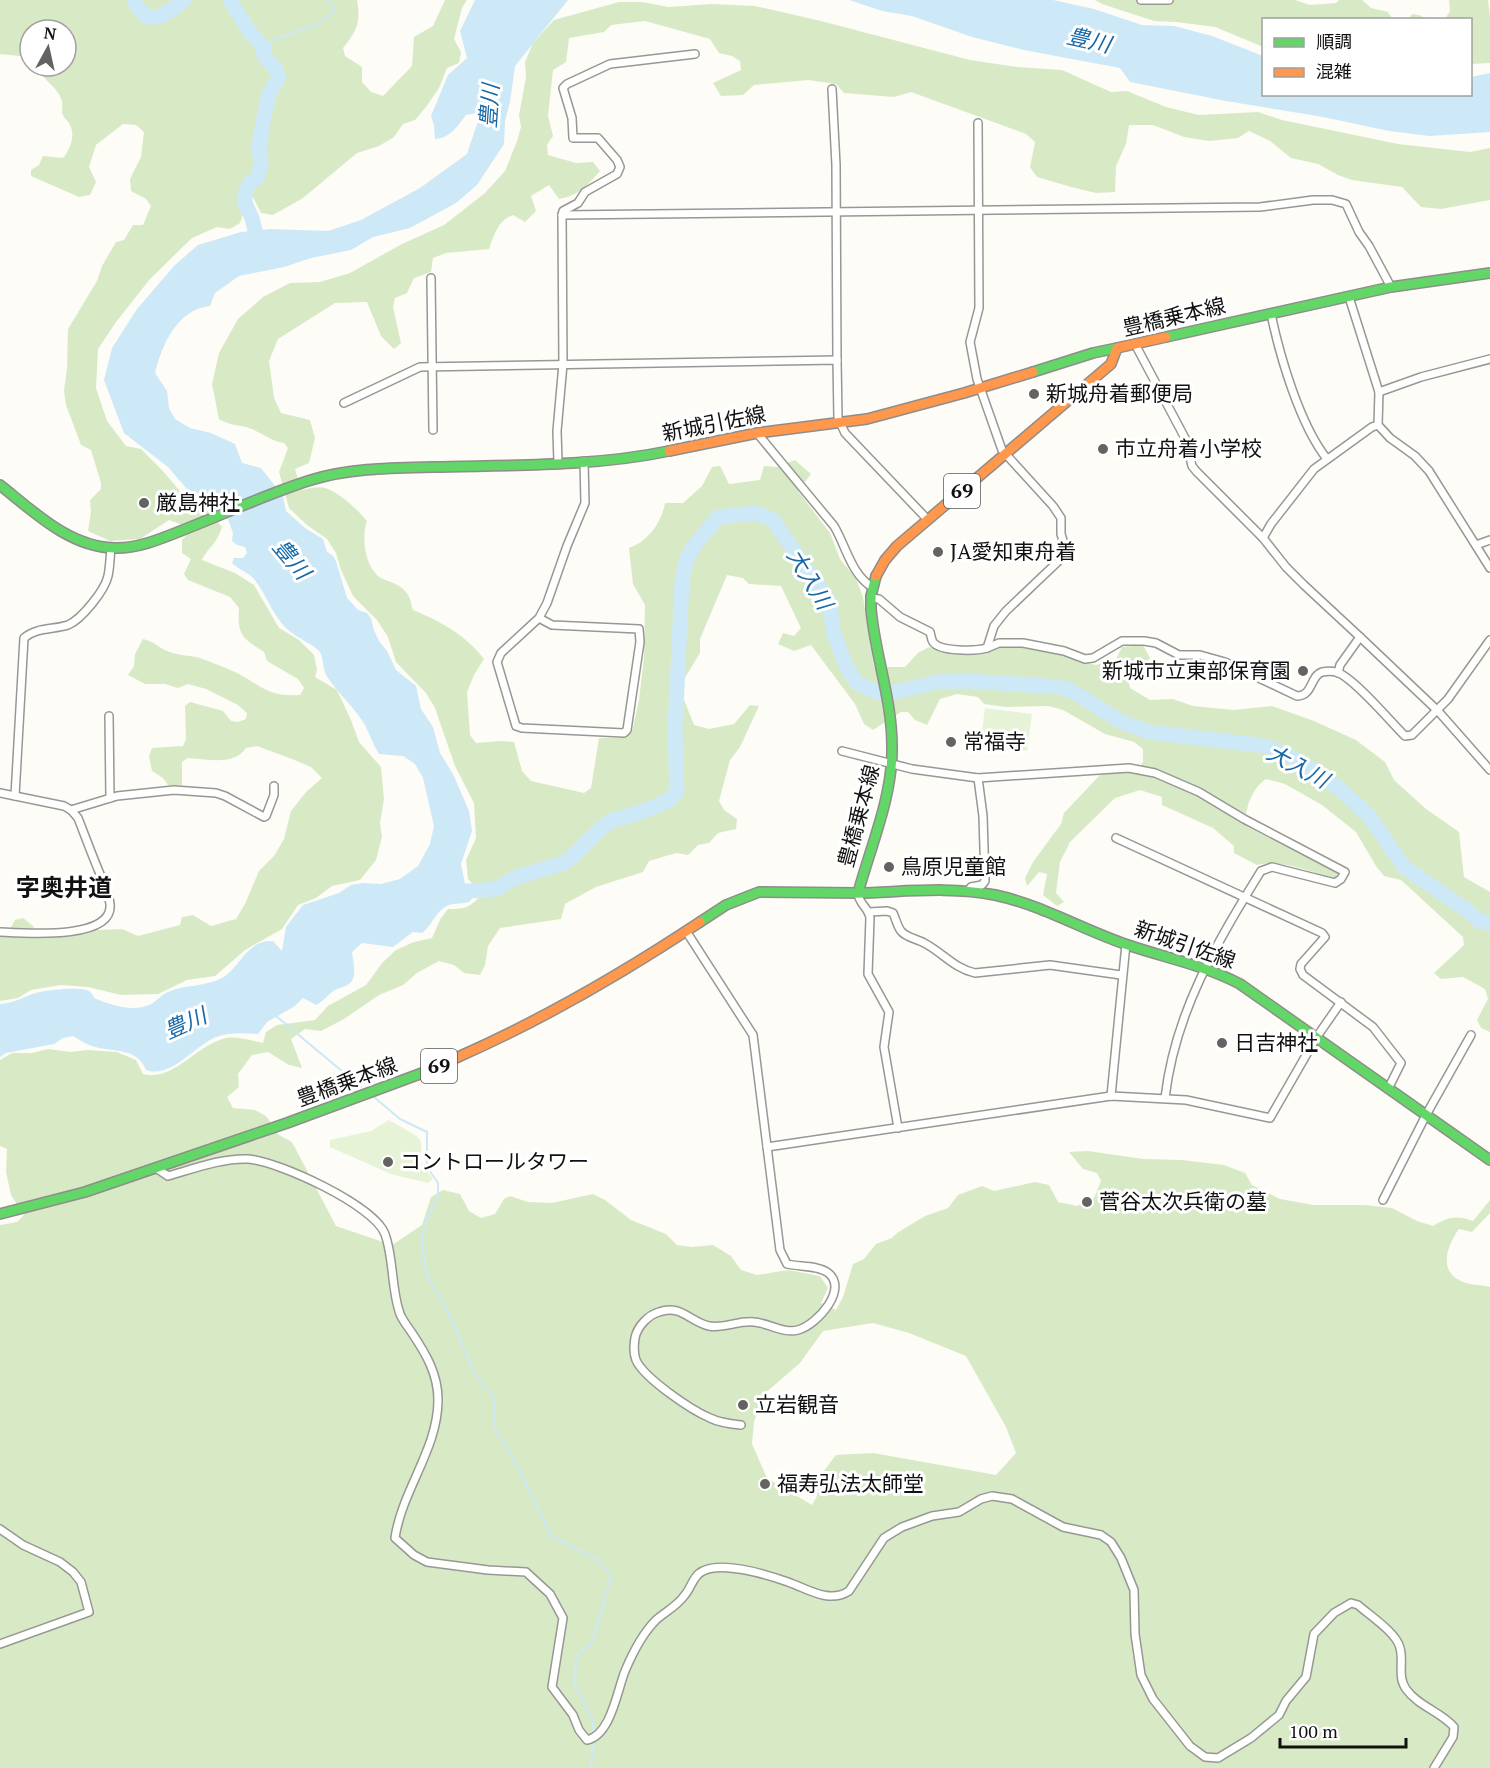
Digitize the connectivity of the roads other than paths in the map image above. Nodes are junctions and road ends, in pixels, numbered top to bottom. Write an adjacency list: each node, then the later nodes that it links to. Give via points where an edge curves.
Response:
1 (1141, 0): 2 (street)
2 (1168, 0)
3 (695, 54): 8 (street, via 610,64 563,88 573,138 598,138 620,167 617,174 585,192)
4 (832, 89): 7 (street)
5 (978, 123): 6 (street)
6 (978, 209): 7 (street); 11 (street, via 1260,207 1313,200 1341,201); 20 (street, via 979,308 970,342)
7 (834, 212): 8 (street); 17 (street)
8 (562, 215): 18 (street)
9 (1490, 273): 11 (main road, 豊橋乗本線)
10 (431, 278): 19 (street)
11 (1391, 287): 12 (main road, 豊橋乗本線)
12 (1349, 297): 13 (main road, 豊橋乗本線); 21 (street)
13 (1271, 314): 14 (main road, 豊橋乗本線); 28 (street, via 1294,392 1318,448)
14 (1135, 344): 15 (main road, 豊橋乗本線); 33 (street, via 1186,440 1192,466)
15 (1117, 348): 20 (main road, 新城引佐線); 27 (main road, 豊橋乗本線 / 69, via 1111,364)
16 (1490, 359): 21 (street)
17 (837, 360): 18 (street); 23 (street)
18 (563, 364): 19 (street); 30 (street)
19 (431, 367): 22 (street, via 420,368); 25 (street)
20 (980, 388): 23 (main road, 新城引佐線, via 867,419); 27 (street)
21 (1379, 392): 24 (street)
22 (344, 403)
23 (839, 422): 26 (main road, 新城引佐線); 32 (street)
24 (1378, 425): 28 (street); 35 (street, via 1429,471)
25 (433, 430)
26 (757, 432): 29 (main road, 新城引佐線, via 645,456); 38 (street, via 834,526 863,581)
27 (1005, 454): 32 (main road, 豊橋乗本線 / 69); 43 (street, via 1061,518 1067,553 1006,611 994,626)
28 (1327, 459): 33 (street, via 1299,487)
29 (584, 461): 30 (main road, 新城引佐線); 40 (street, via 585,503)
30 (558, 463): 36 (main road, 新城引佐線, via 337,473 162,538)
31 (0, 485): 36 (main road, via 70,535)
32 (928, 520): 38 (main road, 豊橋乗本線 / 69, via 888,555)
33 (1263, 538): 41 (street, via 1292,573)
34 (1490, 540): 35 (street)
35 (1476, 545): 37 (street)
36 (111, 548): 53 (street, via 108,578 80,618 68,625 32,631 24,638)
37 (1490, 568)
38 (872, 586): 39 (main road, 豊橋乗本線 / 69)
39 (870, 598): 43 (street, via 879,599 900,617 930,632 935,645 978,651); 48 (main road, 豊橋乗本線 / 69, via 891,719)
40 (539, 618): 40 (street, via 501,653 497,662 516,726 624,733 639,629 552,625)
41 (1360, 637): 44 (street); 45 (street)
42 (1490, 640): 45 (street)
43 (987, 648): 44 (street, via 1023,642 1085,659 1094,658 1122,641 1144,640 1179,655 1200,655 1225,662 1297,696 1307,693 1322,672)
44 (1338, 673): 45 (street, via 1406,736)
45 (1438, 711): 49 (street)
46 (109, 716): 54 (street)
47 (842, 751): 48 (street)
48 (892, 763): 50 (street); 58 (main road, 豊橋乗本線 / 69)
49 (1490, 770)
50 (978, 778): 57 (street, via 985,881); 59 (street, via 1129,768 1155,773 1199,792 1345,872 1335,883 1272,867 1261,871)
51 (274, 786): 54 (street, via 264,817 216,794 174,790)
52 (0, 793): 53 (street)
53 (15, 796): 55 (street)
54 (111, 798): 55 (street)
55 (67, 808): 62 (street, via 78,818 107,892 111,907 106,920 94,927 56,933)
56 (1116, 838): 59 (street)
57 (968, 891): 58 (main road, 新城引佐線); 63 (main road, 新城引佐線, via 1021,902)
58 (858, 893): 60 (street, via 858,899); 61 (main road, 豊橋乗本線 / 69, via 759,892 726,904)
59 (1244, 898): 64 (street); 66 (street, via 1322,933 1325,937 1300,969)
60 (869, 912): 65 (street, via 893,913 904,934 927,944 957,967 975,973 1050,965); 73 (street, via 868,974 889,1012 884,1047)
61 (686, 931): 74 (street, via 753,1035); 76 (main road, 豊橋乗本線 / 69, via 636,965 488,1044 425,1072)
62 (0, 932)
63 (1126, 944): 64 (main road, 新城引佐線); 65 (street)
64 (1205, 966): 68 (main road, 新城引佐線, via 1240,984); 71 (street, via 1175,1041)
65 (1122, 975): 70 (street)
66 (1341, 1002): 68 (street); 69 (street, via 1373,1027 1401,1063)
67 (1471, 1035): 72 (street)
68 (1316, 1038): 69 (main road, 新城引佐線); 71 (street, via 1270,1118)
69 (1388, 1089): 72 (main road, 新城引佐線)
70 (1111, 1096): 71 (street); 73 (street)
71 (1165, 1098)
72 (1426, 1115): 75 (main road, 新城引佐線); 77 (street)
73 (898, 1128): 74 (street)
74 (767, 1147): 79 (street, via 783,1258 787,1264 827,1272 834,1279 833,1299 810,1325 790,1331 752,1321 710,1326 680,1311 656,1312 636,1332 634,1348 638,1364 674,1396 711,1419)
75 (1490, 1160)
76 (156, 1168): 78 (main road, 豊橋乗本線 / 69); 82 (street, via 168,1176 219,1162 247,1159 269,1163 321,1184 354,1204 384,1232 400,1315 430,1360 438,1400 433,1435 398,1519 395,1538 427,1562 526,1572 550,1593 563,1618 552,1687 587,1740 601,1734 643,1635 684,1596 703,1570 743,1570 805,1591 841,1596 849,1591 884,1538 902,1527 932,1516 959,1512 992,1496 1012,1498 1063,1527 1094,1532 1111,1542 1134,1590 1141,1675 1153,1700 1190,1746 1205,1757 1218,1758 1279,1715 1306,1677 1314,1634 1334,1613 1351,1603 1396,1639 1401,1649 1405,1688 1454,1727 1453,1737)
77 (1383, 1200)
78 (0, 1214)
79 (741, 1425)
80 (0, 1529): 81 (street, via 73,1572 81,1582 89,1612)
81 (0, 1644)
82 (1434, 1768)

